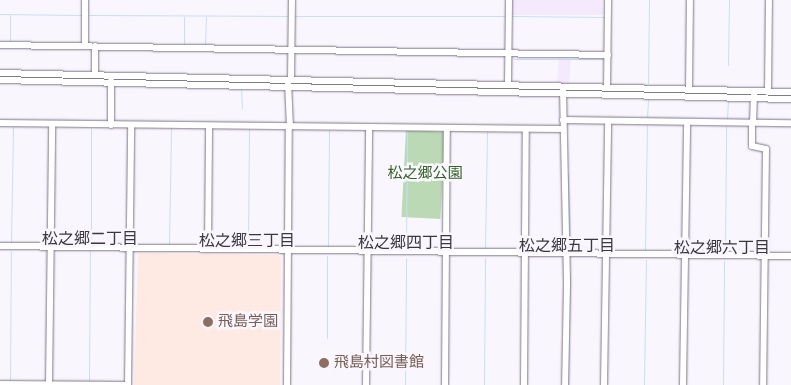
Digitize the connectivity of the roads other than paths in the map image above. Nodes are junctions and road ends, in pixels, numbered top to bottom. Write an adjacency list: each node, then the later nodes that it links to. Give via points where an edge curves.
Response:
1 (85, 0): 8 (street)
2 (292, 0): 10 (street)
3 (509, 0): 11 (street)
4 (608, 0): 12 (street)
5 (690, 0): 21 (street)
6 (769, 0): 22 (street)
7 (0, 45): 8 (street)
8 (85, 46): 9 (street)
9 (95, 46): 10 (street); 14 (street)
10 (291, 51): 11 (street); 17 (street)
11 (509, 55): 12 (street); 18 (street)
12 (608, 55): 19 (street)
13 (0, 73): 14 (street)
14 (95, 75): 16 (street)
15 (0, 80): 16 (street)
16 (111, 80): 17 (street); 33 (street)
17 (289, 83): 18 (street); 20 (street); 36 (street)
18 (508, 85): 20 (street)
19 (607, 88): 20 (street); 21 (street)
20 (564, 90): 24 (street); 26 (street)
21 (689, 90): 24 (street)
22 (768, 92): 23 (street); 24 (street)
23 (791, 92)
24 (754, 95): 25 (street); 30 (street)
25 (791, 99)
26 (563, 120): 27 (street); 40 (street)
27 (608, 121): 28 (street); 50 (street)
28 (687, 122): 30 (street); 51 (street)
29 (0, 123): 32 (street)
30 (753, 123): 31 (street); 52 (street, via 752,146 766,149)
31 (791, 123)
32 (52, 124): 33 (street); 42 (street)
33 (111, 125): 34 (street)
34 (131, 125): 35 (street); 43 (street)
35 (209, 126): 36 (street); 44 (street)
36 (290, 127): 37 (street); 45 (street)
37 (369, 127): 38 (street); 46 (street)
38 (447, 128): 39 (street); 47 (street)
39 (526, 129): 40 (street); 48 (street)
40 (563, 129): 49 (street)
41 (0, 246): 42 (street)
42 (50, 247): 43 (street); 55 (street)
43 (130, 248): 44 (street); 56 (street)
44 (208, 249): 45 (street)
45 (288, 251): 46 (street); 57 (street)
46 (367, 251): 47 (street); 58 (street)
47 (446, 252): 48 (street); 59 (street)
48 (525, 253): 49 (street); 60 (street)
49 (566, 254): 50 (street); 61 (street)
50 (606, 254): 51 (street); 62 (street)
51 (685, 255): 52 (street); 63 (street)
52 (764, 256): 53 (street); 64 (street)
53 (791, 256)
54 (0, 384): 55 (street)
55 (49, 384): 56 (street)
56 (128, 385)
57 (287, 385)
58 (366, 385)
59 (445, 385)
60 (524, 385)
61 (565, 385)
62 (604, 385)
63 (683, 385)
64 (763, 385)

